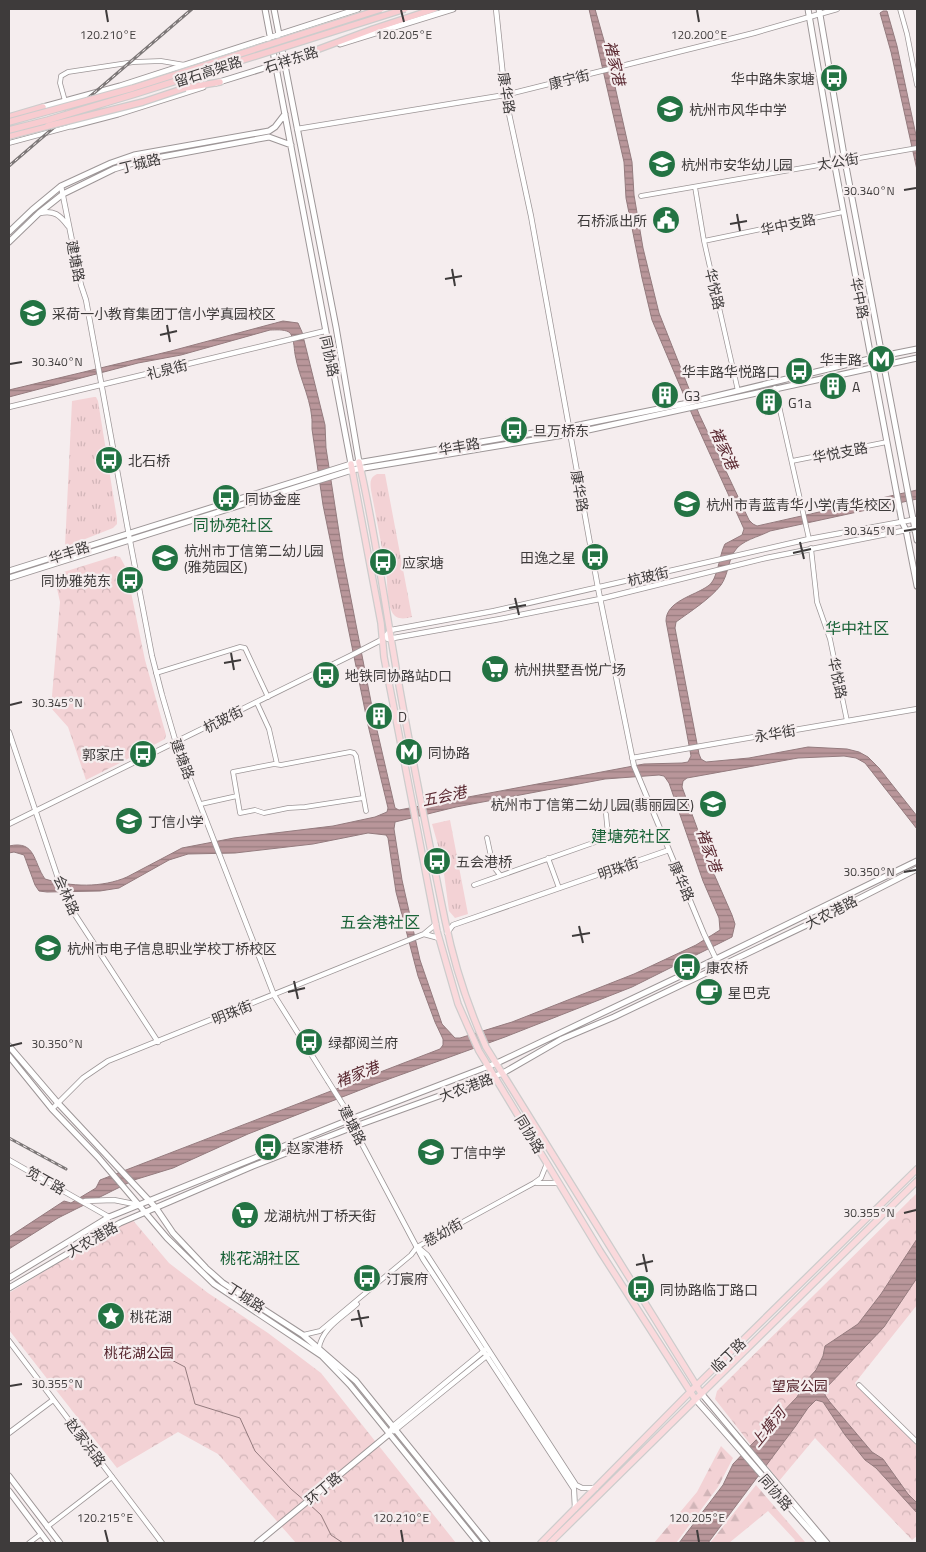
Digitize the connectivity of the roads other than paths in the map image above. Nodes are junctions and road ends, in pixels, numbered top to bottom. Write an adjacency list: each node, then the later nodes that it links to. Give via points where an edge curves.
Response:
1 (265, 9): 15 (main road, 同协路)
2 (274, 9): 14 (main road, 同协路)
3 (358, 9): 14 (main road, 石祥东路)
4 (381, 9): 27 (highway, 留石高架路, bridge, via 133,88)
5 (405, 9): 30 (highway, 留石高架路, bridge)
6 (434, 9): 16 (highway)
7 (453, 9): 16 (main road, 石祥东路)
8 (496, 9): 22 (street, 康华路)
9 (808, 9): 13 (main road, 华中路)
10 (837, 9): 12 (street, 康宁街)
11 (900, 9): 21 (street)
12 (819, 11): 13 (street, 康宁街); 35 (main road, 华中路)
13 (809, 16): 22 (street, 康宁街); 36 (main road, 华中路)
14 (280, 34): 15 (main road, 石祥东路); 17 (main road, 同协路)
15 (271, 37): 18 (main road, 同协路); 19 (main road, 石祥东路)
16 (292, 59): 17 (main road, 石祥东路)
17 (284, 61): 18 (main road, 石祥东路); 29 (main road, 同协路)
18 (275, 64): 20 (main road, 石祥东路); 25 (main road, 同协路)
19 (187, 65): 23 (main road, 石祥东路); 23 (street, via 161,61 134,62 68,72 61,76 60,83)
20 (220, 82): 28 (main road, 石祥东路); 31 (highway, bridge, via 185,88)
21 (917, 85)
22 (505, 95): 29 (street, 康宁街); 60 (street, 康华路, via 531,216)
23 (65, 101): 24 (main road, 石祥东路); 28 (street)
24 (43, 107): 26 (highway)
25 (285, 114): 33 (main road, 同协路); 37 (main road, 丁城路, via 269,131 134,155)
26 (9, 117)
27 (9, 122)
28 (72, 126): 32 (street)
29 (297, 128): 64 (main road, 同协路)
30 (9, 130)
31 (9, 136)
32 (9, 143)
33 (291, 145): 39 (main road, 丁城路, via 270,137 140,161 114,169); 47 (main road, 同协路)
34 (917, 148): 35 (street, 太公街)
35 (845, 161): 36 (street, 太公街); 49 (main road, 华中路)
36 (834, 162): 38 (street, 太公街); 41 (main road, 华中路)
37 (62, 186): 39 (street, 建塘路); 44 (main road, 丁城路)
38 (695, 187): 40 (street, 太公街); 45 (street, 华悦路)
39 (63, 194): 42 (main road, 丁城路); 43 (street, 建塘路)
40 (641, 196)
41 (843, 212): 45 (street, 华中支路); 51 (main road, 华中路)
42 (39, 213): 43 (street, 建塘路, via 50,211 59,215); 46 (main road, 丁城路)
43 (70, 229): 54 (street, 建塘路)
44 (9, 232)
45 (704, 241): 56 (street, 华悦路)
46 (9, 242)
47 (325, 331): 54 (street, 礼泉街); 65 (main road, 同协路)
48 (917, 349): 49 (main road, 华丰路)
49 (882, 356): 51 (main road, 华丰路); 52 (main road, 华中路)
50 (917, 358): 52 (main road, 华丰路)
51 (872, 359): 53 (main road, 华中路); 56 (main road, 华丰路)
52 (884, 365): 53 (main road, 华丰路); 66 (main road, 华中路)
53 (873, 366): 55 (main road, 华丰路); 62 (main road, 华中路)
54 (102, 384): 58 (street, 礼泉街); 70 (street, 建塘路)
55 (775, 388): 57 (main road, 华丰路); 63 (street)
56 (738, 391): 57 (main road, 华丰路)
57 (699, 403): 59 (main road, 华丰路)
58 (9, 407)
59 (684, 407): 60 (main road, 华丰路); 61 (main road, 华丰路)
60 (569, 427): 61 (street, 康华路); 64 (main road, 华丰路)
61 (570, 434): 64 (main road, 华丰路); 78 (street, 康华路)
62 (887, 442): 63 (street, 华悦支路); 67 (main road, 华中路)
63 (792, 461): 71 (street)
64 (360, 466): 65 (main road, 华丰路); 80 (main road, 同协路)
65 (351, 467): 70 (main road, 华丰路, via 331,469); 73 (main road, 华丰路, via 332,476); 81 (main road, 同协路)
66 (915, 519): 67 (street, 杭玻街); 68 (main road, 华中路)
67 (902, 522): 69 (main road, 华中路); 71 (street, 杭玻街)
68 (916, 528): 69 (street, 杭玻街); 72 (main road, 华中路)
69 (906, 530): 74 (street, 杭玻街); 77 (main road, 华中路)
70 (128, 533): 73 (street, 建塘路); 75 (main road, 华丰路)
71 (809, 539): 78 (street, 杭玻街)
72 (917, 540)
73 (130, 541): 76 (main road, 华丰路); 83 (street, 建塘路)
74 (811, 548): 79 (street, 杭玻街); 87 (street, 华悦路, via 817,602 830,639)
75 (9, 571)
76 (9, 578)
77 (917, 586)
78 (598, 588): 79 (street, 康华路); 80 (street, 杭玻街)
79 (600, 599): 82 (street, 杭玻街); 90 (street, 康华路)
80 (391, 630): 81 (street, 杭玻街); 82 (main road, 同协路)
81 (383, 639): 82 (street, 杭玻街); 84 (street, 杭玻街); 108 (main road, 同协路)
82 (392, 639): 107 (main road, 同协路)
83 (156, 673): 84 (street, via 245,648); 89 (street, 建塘路)
84 (268, 697): 85 (street, 杭玻街)
85 (257, 703): 89 (street, 杭玻街); 91 (street, via 270,729)
86 (917, 709): 87 (street, 永华街)
87 (847, 721): 90 (street, 永华街)
88 (9, 732): 96 (street, 会林路)
89 (176, 743): 94 (street, 建塘路); 96 (street, 杭玻街)
90 (632, 758): 100 (street, 康华路)
91 (277, 764): 92 (street, via 233,772); 93 (street, via 354,753)
92 (237, 796): 93 (street, via 240,813 305,808); 94 (street)
93 (363, 798): 95 (street)
94 (201, 804): 114 (street, 建塘路)
95 (366, 811)
96 (35, 812): 98 (street, 杭玻街); 115 (street, 会林路, via 70,907)
97 (606, 814): 101 (street, via 608,835 604,839)
98 (9, 824)
99 (487, 838): 104 (street, via 493,866)
100 (669, 850): 106 (street, 明珠街); 113 (street, 康华路)
101 (548, 858): 104 (street); 106 (street)
102 (917, 861): 113 (main road, 大农港路)
103 (917, 869): 120 (main road, 大农港路, via 632,1009 562,1039)
104 (500, 875): 105 (street)
105 (474, 885)
106 (559, 888): 109 (street, 明珠街)
107 (445, 920): 109 (street); 110 (main road, 同协路)
108 (436, 924): 111 (street, 明珠街); 112 (main road, 同协路)
109 (454, 925): 110 (street, 明珠街)
110 (447, 933): 118 (main road, 同协路, via 476,1025)
111 (424, 934): 112 (street); 114 (street, 明珠街)
112 (439, 938): 119 (main road, 同协路, via 458,1004)
113 (716, 959): 118 (main road, 大农港路)
114 (274, 995): 115 (street, 明珠街); 124 (street, 建塘路, bridge)
115 (158, 1042): 122 (street, 明珠街, via 108,1061)
116 (9, 1046): 122 (main road, 丁城路)
117 (9, 1056): 123 (main road, 丁城路)
118 (497, 1063): 119 (main road, 大农港路); 120 (main road, 同协路)
119 (488, 1065): 121 (main road, 同协路); 124 (main road, 大农港路)
120 (503, 1073): 121 (main road, 大农港路); 148 (main road, 同协路)
121 (495, 1076): 125 (main road, 大农港路); 127 (main road, 同协路)
122 (57, 1102): 123 (street, 明珠街); 132 (main road, 丁城路)
123 (52, 1108): 134 (main road, 丁城路)
124 (351, 1119): 125 (street, 建塘路); 132 (main road, 大农港路)
125 (353, 1127): 135 (main road, 大农港路); 138 (street, 建塘路)
126 (9, 1160): 133 (street, 笕丁路)
127 (547, 1163): 130 (street, 慈幼街, via 541,1178); 131 (main road, 同协路)
128 (917, 1169): 148 (main road, 临丁路)
129 (917, 1181): 150 (main road, 临丁路)
130 (534, 1183): 131 (street, 慈幼街); 138 (street, 慈幼街)
131 (559, 1183): 149 (main road, 同协路)
132 (150, 1200): 134 (main road, 大农港路); 135 (main road, 丁城路)
133 (84, 1201): 134 (street, 笕丁路, via 114,1200); 137 (street, 笕丁路)
134 (140, 1206): 136 (main road, 丁城路); 137 (main road, 大农港路)
135 (156, 1208): 136 (main road, 大农港路); 142 (main road, 丁城路, via 173,1232 223,1283)
136 (145, 1212): 140 (main road, 大农港路, via 120,1223); 155 (main road, 丁城路, via 214,1284 322,1356 350,1385)
137 (109, 1217): 139 (main road, 大农港路)
138 (417, 1247): 141 (street, 慈幼街, via 411,1256); 145 (street, 建塘路)
139 (9, 1278)
140 (9, 1288)
141 (363, 1297): 142 (street, 慈幼街, via 320,1331); 144 (street, 慈幼街, via 324,1333)
142 (303, 1335): 144 (main road, 丁城路)
143 (9, 1341): 152 (street, 赵家浜路)
144 (319, 1348): 153 (main road, 丁城路, via 356,1381)
145 (486, 1349): 146 (street, 建塘路); 153 (street, 环丁路)
146 (489, 1354): 153 (street, 环丁路); 161 (street, 建塘路, via 576,1485); 163 (street, 建塘路, via 574,1489)
147 (859, 1385): 157 (street)
148 (696, 1386): 149 (main road, 临丁路); 150 (main road, 同协路)
149 (690, 1392): 151 (main road, 同协路); 161 (main road, 临丁路)
150 (701, 1393): 151 (main road, 临丁路); 156 (main road, 同协路)
151 (695, 1399): 156 (main road, 同协路); 174 (main road, 临丁路)
152 (53, 1400): 154 (street); 159 (street, 赵家浜路)
153 (395, 1428): 155 (street, 环丁路); 172 (main road, 丁城路)
154 (9, 1433)
155 (388, 1434): 170 (main road, 环丁路); 171 (main road, 丁城路)
156 (734, 1438): 160 (main road, 同协路)
157 (917, 1442)
158 (9, 1476): 164 (main road)
159 (112, 1477): 164 (street); 169 (street, 赵家浜路)
160 (768, 1478): 175 (main road, 同协路); 176 (main road, 同协路)
161 (596, 1488): 163 (main road, 临丁路)
162 (9, 1491): 165 (main road)
163 (575, 1509): 173 (main road, 临丁路)
164 (47, 1527): 168 (main road)
165 (41, 1534): 166 (street); 167 (main road)
166 (29, 1543)
167 (48, 1543)
168 (60, 1543)
169 (162, 1543)
170 (257, 1543)
171 (478, 1543)
172 (487, 1543)
173 (541, 1543)
174 (550, 1543)
175 (821, 1543)
176 (827, 1543)

